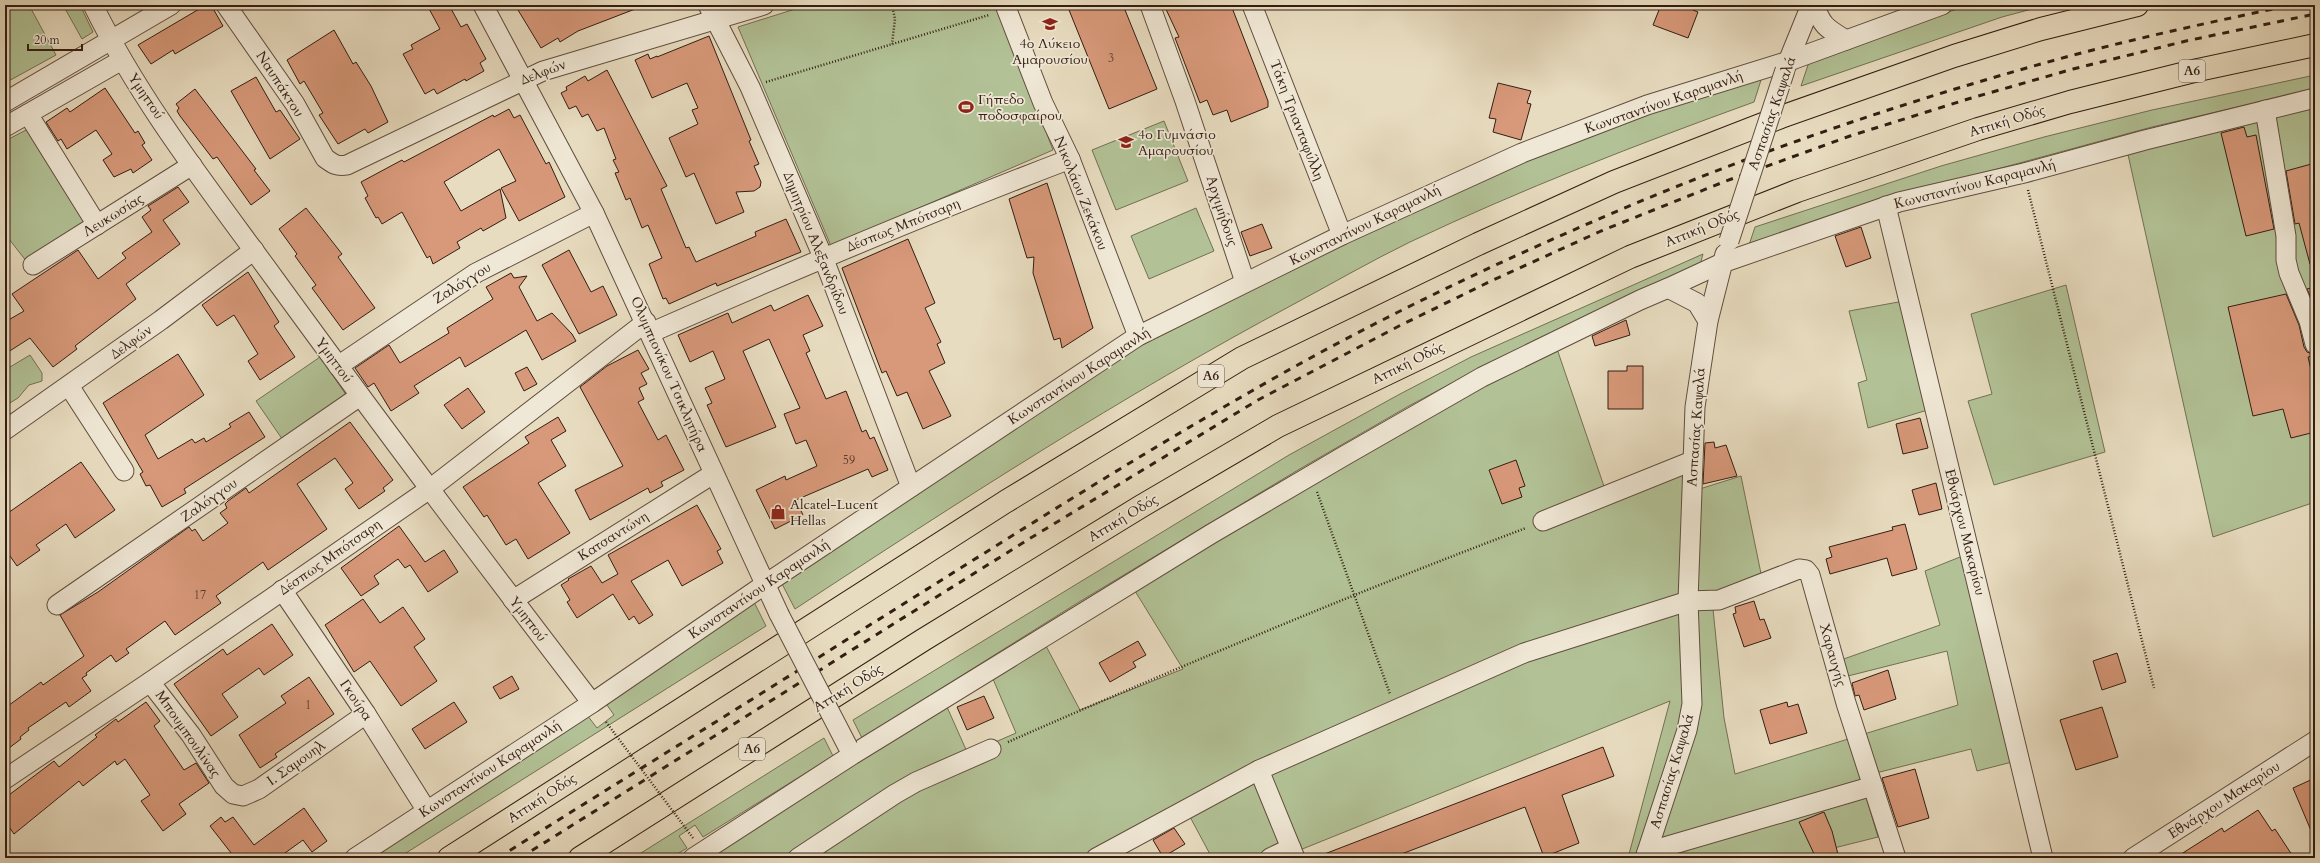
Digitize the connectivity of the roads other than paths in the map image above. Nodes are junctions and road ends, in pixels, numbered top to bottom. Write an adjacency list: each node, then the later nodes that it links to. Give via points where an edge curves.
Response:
1 (93, 5): 15 (street, Υμηττού)
2 (171, 5): 15 (street)
3 (226, 5): 27 (street, Ναυπάκτου, via 295,104 325,158)
4 (483, 5): 19 (street, Ολυμπιονίκου Τσικλητήρα)
5 (764, 5): 13 (street, Δελφών)
6 (1150, 5): 36 (street, Αρχιμήδους)
7 (1252, 5): 31 (street, Τάκη Τριανταφύλλη)
8 (1810, 5): 18 (street, Ασπασίας Καψαλά)
9 (1816, 5): 14 (street, via 1820,20 1828,30)
10 (1942, 5): 14 (street, Κωνσταντίνου Καραμανλή)
11 (2137, 5): 72 (highway, Αττική Οδός / Α6, via 2041,29 1940,61 1781,117 1614,182 1478,244 1242,358 1018,494)
12 (1006, 7): 25 (street, Νικολάου Ζεκάκου, via 1044,103)
13 (711, 13): 19 (street, Δελφών); 33 (street, Δημητρίου Αλεξανδρίδου, via 750,87)
14 (1846, 40): 18 (street, Κωνσταντίνου Καραμανλή)
15 (111, 42): 17 (street, Υμηττού); 21 (street)
16 (2315, 45): 73 (highway, Αττική Οδός / Α6, via 2160,79 1978,129 1797,191 1630,257 1278,426 950,624)
17 (122, 60): 23 (street); 26 (street, Υμηττού)
18 (1787, 66): 31 (street, Κωνσταντίνου Καραμανλή, via 1647,105 1442,188); 34 (street, Ασπασίας Καψαλά, bridge)
19 (523, 79): 27 (street, Δελφών, via 347,165); 29 (street, Ολυμπιονίκου Τσικλητήρα)
20 (2315, 98): 22 (street, Κωνσταντίνου Καραμανλή)
21 (5, 102)
22 (2265, 110): 28 (street, Κωνσταντίνου Καραμανλή); 41 (street, via 2286,236 2286,260)
23 (28, 114): 24 (street); 30 (street)
24 (5, 127)
25 (1070, 159): 33 (street, Δέσπως Μπότσαρη); 40 (street, Νικολάου Ζεκάκου)
26 (192, 165): 30 (street, Λευκωσίας); 32 (street, Υμηττού)
27 (333, 165)
28 (1886, 206): 34 (street, Κωνσταντίνου Καραμανλή); 78 (street, Εθνάρχου Μακαρίου)
29 (594, 213): 39 (street, Ολυμπιονίκου Τσικλητήρα); 42 (street, Ζαλόγγου, via 476,273)
30 (97, 225): 35 (street, Λευκωσίας)
31 (1342, 235): 36 (street, Κωνσταντίνου Καραμανλή)
32 (254, 250): 42 (street, Υμηττού); 43 (street, Δελφών)
33 (823, 257): 39 (street, Δέσπως Μπότσαρη); 49 (street, Δημητρίου Αλεξανδρίδου)
34 (1722, 263): 37 (street, Κωνσταντίνου Καραμανλή); 38 (street, Ασπασίας Καψαλά)
35 (33, 265)
36 (1245, 282): 40 (street, Κωνσταντίνου Καραμανλή)
37 (1668, 288): 38 (street, via 1697,303); 62 (street, Κωνσταντίνου Καραμανλή, via 1579,328 1482,377 1311,475)
38 (1708, 322): 46 (street, Ασπασίας Καψαλά, via 1694,407)
39 (648, 328): 48 (street, Ολυμπιονίκου Τσικλητήρα); 50 (street, Δέσπως Μπότσαρη)
40 (1138, 336): 49 (street, Κωνσταντίνου Καραμανλή)
41 (2315, 344)
42 (338, 366): 44 (street, Υμηττού)
43 (68, 386): 45 (street, Δελφών); 47 (street)
44 (360, 396): 50 (street, Υμηττού); 56 (street, Ζαλόγγου)
45 (5, 430)
46 (1692, 462): 51 (street); 55 (street, Ασπασίας Καψαλά)
47 (124, 471)
48 (713, 474): 52 (street, Ολυμπιονίκου Τσικλητήρα); 54 (street, Κατσαντώνη)
49 (911, 487): 52 (street, Κωνσταντίνου Καραμανλή)
50 (431, 488): 53 (street, Δέσπως Μπότσαρη); 54 (street, Υμηττού)
51 (1543, 521)
52 (765, 587): 58 (street, Κωνσταντίνου Καραμανλή); 62 (street, Ολυμπιονίκου Τσικλητήρα, bridge)
53 (282, 590): 57 (street, Δέσπως Μπότσαρη); 59 (street, Γκούρα)
54 (513, 600): 58 (street, Υμηττού)
55 (1688, 601): 63 (street, via 1524,654); 66 (street, Χαραυγής, via 1719,600 1794,570 1803,569 1808,572); 69 (street, Ασπασίας Καψαλά, via 1692,704 1687,730)
56 (57, 605)
57 (150, 682): 64 (street, Δέσπως Μπότσαρη); 65 (street, Μπουμπουλίνας, via 191,735)
58 (592, 703): 67 (street, Κωνσταντίνου Καραμανλή)
59 (366, 714): 65 (street, Ι. Σαμουηλ, via 259,789 243,796 233,794); 67 (street, Γκούρα)
60 (2315, 741): 79 (street, Εθνάρχου Μακαρίου)
61 (991, 749): 74 (street, via 916,782)
62 (850, 751): 70 (street, Κωνσταντίνου Καραμανλή)
63 (1260, 770): 68 (street); 75 (street)
64 (5, 779)
65 (224, 786)
66 (1873, 786): 69 (street); 77 (street, Χαραυγής)
67 (427, 811): 71 (street, Κωνσταντίνου Καραμανλή)
68 (1293, 853): 76 (street)
69 (1646, 855)
70 (701, 856)
71 (355, 858)
72 (449, 858)
73 (580, 858)
74 (798, 858)
75 (1096, 858)
76 (1270, 858)
77 (1896, 858)
78 (2043, 858)
79 (2133, 858)

